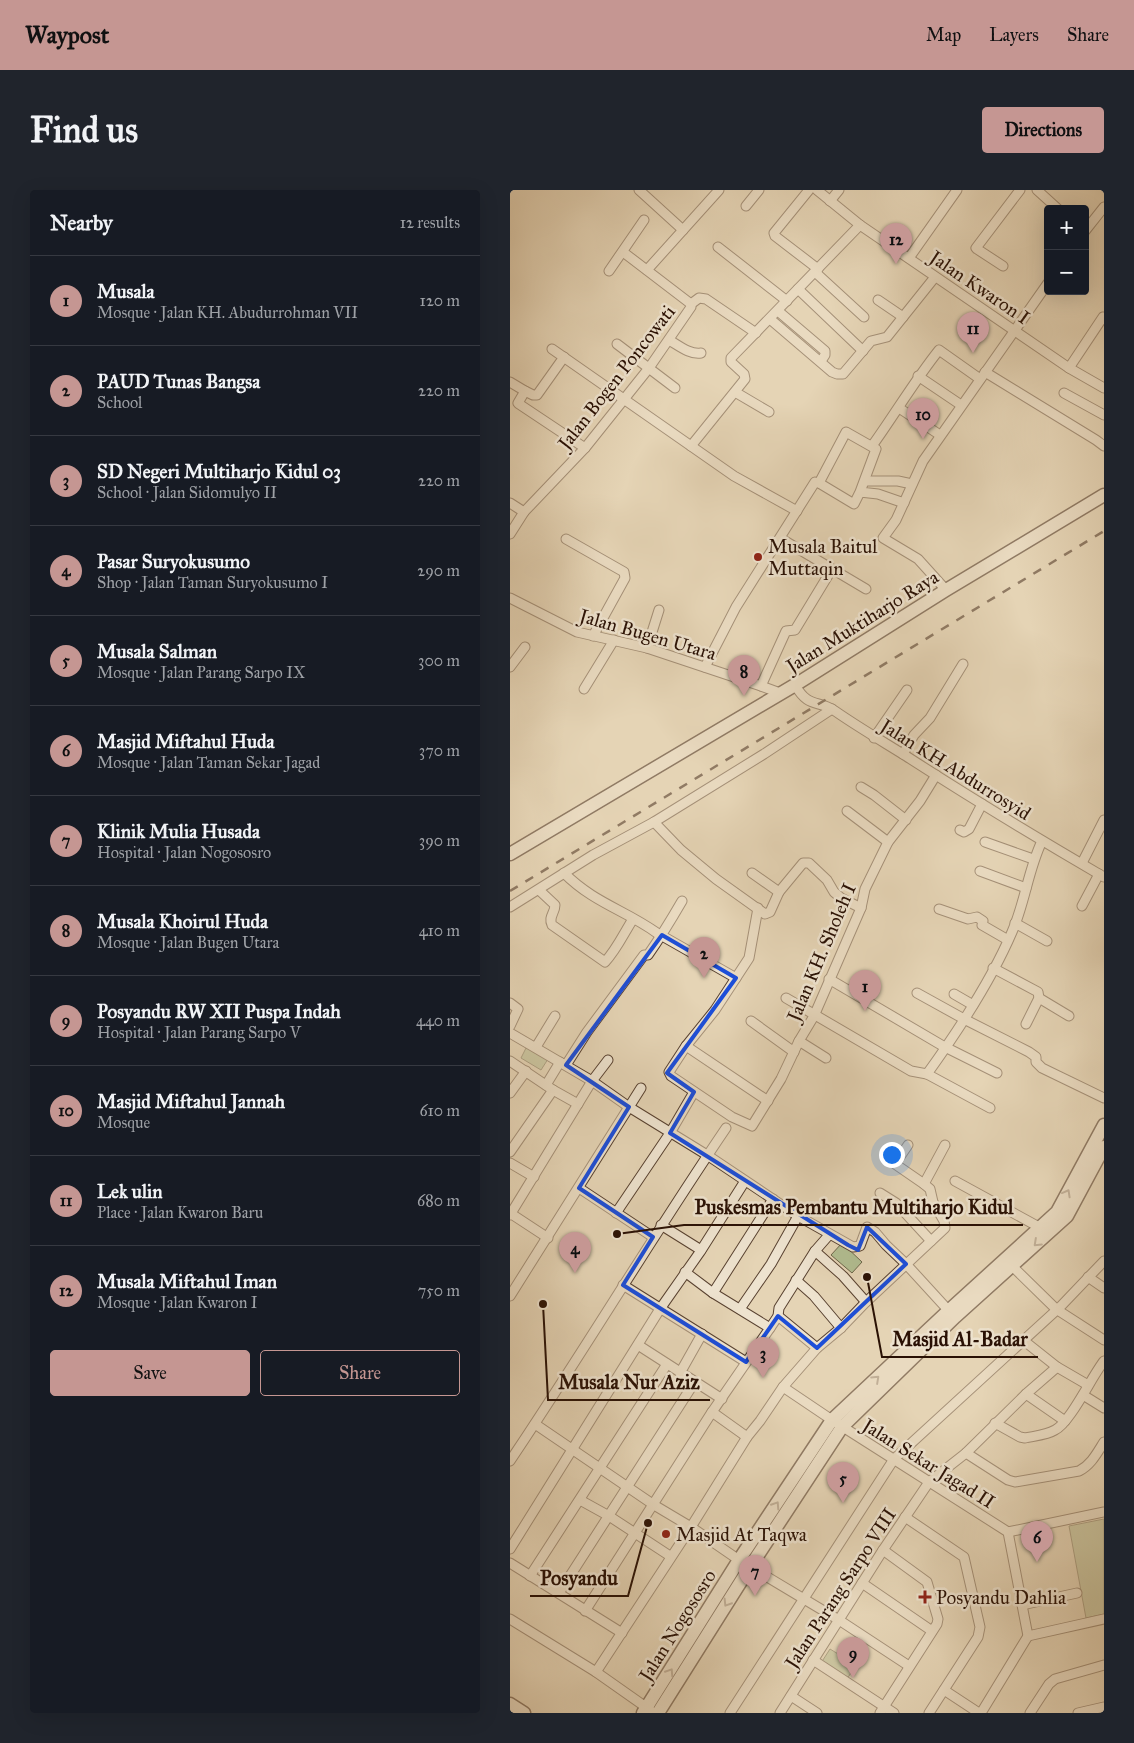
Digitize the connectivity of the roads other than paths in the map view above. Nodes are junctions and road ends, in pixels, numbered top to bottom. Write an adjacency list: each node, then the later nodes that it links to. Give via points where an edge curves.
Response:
1 (639, 190): 17 (street)
2 (719, 190): 17 (street)
3 (759, 190): 12 (street)
4 (808, 190): 24 (street, via 774,233)
5 (817, 190): 10 (street, Jalan Kwaron I)
6 (839, 190): 10 (street)
7 (957, 190): 20 (street)
8 (1020, 190): 21 (street, via 976,248)
9 (1037, 190): 11 (street)
10 (830, 201): 15 (street, Jalan Kwaron I)
11 (1054, 205)
12 (746, 206)
13 (1104, 207): 16 (street)
14 (644, 220): 19 (street)
15 (860, 225): 20 (street, Jalan Kwaron I); 24 (street)
16 (1089, 226)
17 (683, 230): 22 (street)
18 (718, 247): 29 (street)
19 (623, 252): 22 (street, Jalan Bogen Poncowati); 23 (street)
20 (908, 258): 25 (street, Jalan Kwaron I)
21 (1003, 266)
22 (647, 270): 30 (street, Jalan Bogen Poncowati)
23 (609, 271)
24 (816, 271): 26 (street); 32 (street)
25 (935, 276): 33 (street); 36 (street, Jalan Kwaron I)
26 (798, 289): 29 (street); 41 (street)
27 (1044, 289): 36 (street)
28 (878, 300): 33 (street)
29 (787, 301): 31 (street)
30 (691, 304): 37 (street, via 699,298 706,299); 38 (street, Jalan Bogen Poncowati)
31 (778, 310): 35 (street); 44 (street, via 825,351)
32 (864, 317)
33 (903, 317): 41 (street, via 887,337 873,340)
34 (1103, 317): 46 (street)
35 (770, 319): 37 (street); 44 (street)
36 (1014, 330): 46 (street, Jalan Kwaron I); 47 (street)
37 (756, 333): 53 (street, via 731,358 731,362 746,376)
38 (669, 340): 42 (street, via 691,352); 45 (street, Jalan Bogen Poncowati)
39 (617, 344): 45 (street)
40 (552, 349): 43 (street)
41 (863, 351): 44 (street, via 843,374 832,372)
42 (701, 353)
43 (564, 358): 52 (street, via 537,395); 55 (street)
44 (821, 361)
45 (649, 368): 50 (street); 55 (street, Jalan Bogen Poncowati)
46 (1069, 368): 51 (street, Jalan Kwaron I)
47 (982, 375): 48 (street, via 940,350); 56 (street); 63 (street)
48 (918, 376): 56 (street); 57 (street)
49 (510, 382): 52 (street)
50 (675, 388)
51 (1104, 388)
52 (525, 391): 64 (street, via 519,404)
53 (735, 392): 58 (street); 61 (street)
54 (1064, 393): 59 (street)
55 (624, 398): 61 (street); 64 (street, Jalan Bogen Poncowati)
56 (961, 405): 60 (street)
57 (899, 408): 60 (street); 62 (street)
58 (769, 412)
59 (1104, 415)
60 (940, 436): 67 (street)
61 (691, 446): 72 (street, via 734,476)
62 (872, 446): 65 (street, via 876,449); 66 (street, via 846,432)
63 (1104, 446)
64 (585, 448): 73 (street, Jalan Bogen Poncowati)
65 (865, 481): 67 (street); 68 (street)
66 (820, 482): 68 (street, via 854,504); 72 (street, via 815,482)
67 (912, 484): 71 (street)
68 (860, 492): 71 (street)
69 (1104, 495): 79 (street, Jalan Muktiharjo Raya)
70 (510, 503): 73 (street)
71 (904, 503): 79 (street, via 884,539 918,559)
72 (797, 511): 75 (street)
73 (524, 512): 74 (street, Jalan Bogen Poncowati)
74 (510, 534)
75 (780, 538): 77 (street); 89 (street, via 736,607)
76 (566, 539): 82 (street, via 625,575)
77 (832, 569): 78 (street); 91 (street, via 796,630 786,631)
78 (866, 589)
79 (946, 590): 90 (street, Jalan Muktiharjo Raya)
80 (510, 598): 82 (street, Jalan Bugen Utara, via 567,628)
81 (658, 610): 85 (street)
82 (593, 636): 83 (street, Jalan Bugen Utara)
83 (614, 640): 85 (street, Jalan Bugen Utara); 92 (street)
84 (525, 647): 86 (street)
85 (647, 648): 89 (street, Jalan Bugen Utara)
86 (514, 655): 88 (street)
87 (963, 664): 97 (street)
88 (510, 667)
89 (705, 667): 91 (street, Jalan Bugen Utara)
90 (795, 685): 94 (street, Jalan Muktiharjo Raya); 95 (street, Jalan KH Abdurrosyid, via 810,702)
91 (762, 686): 94 (street, Jalan Bugen Utara)
92 (584, 689)
93 (907, 690): 96 (street)
94 (780, 693): 109 (street, Jalan Muktiharjo Raya)
95 (832, 709): 96 (street, Jalan KH Abdurrosyid); 104 (street)
96 (874, 738): 97 (street, Jalan KH Abdurrosyid)
97 (903, 754): 98 (street, Jalan KH Abdurrosyid)
98 (936, 775): 100 (street, Jalan KH Abdurrosyid); 102 (street, Jalan KH. Sholeh I)
99 (861, 787): 102 (street)
100 (982, 804): 105 (street, via 968,829); 106 (street, Jalan KH Abdurrosyid)
101 (847, 812): 107 (street)
102 (906, 820): 107 (street, Jalan KH. Sholeh I)
103 (1104, 820): 111 (street)
104 (654, 822): 113 (street); 122 (street, via 716,879)
105 (960, 830)
106 (1042, 841): 110 (street); 111 (street, Jalan KH Abdurrosyid)
107 (888, 842): 123 (street, Jalan KH. Sholeh I, via 865,889)
108 (985, 842): 110 (street)
109 (510, 854)
110 (1034, 859): 116 (street)
111 (1082, 863): 115 (street, Jalan KH Abdurrosyid)
112 (980, 871): 116 (street)
113 (564, 873): 117 (street); 125 (street, via 590,896)
114 (752, 873): 118 (street)
115 (1101, 875): 120 (street)
116 (1026, 888): 126 (street)
117 (539, 890): 121 (street); 125 (street, via 555,905 550,917 552,925 605,962)
118 (779, 892): 122 (street, via 770,912 765,914); 123 (street, via 803,863 809,863 827,880 834,892)
119 (682, 901): 127 (street)
120 (1082, 906)
121 (510, 908)
122 (758, 908): 131 (street, via 749,958)
123 (861, 908): 132 (street, Jalan KH. Sholeh I)
124 (939, 909): 128 (street, via 968,919 977,916 983,921 982,925)
125 (633, 919): 127 (street)
126 (1015, 923): 128 (street); 129 (street)
127 (662, 935): 131 (street); 155 (street)
128 (1008, 940): 130 (street)
129 (1046, 941)
130 (993, 968): 136 (street, via 1038,992); 138 (street)
131 (736, 978): 148 (street)
132 (830, 979): 140 (street, Jalan KH. Sholeh I); 150 (street)
133 (918, 993): 142 (street)
134 (954, 994): 138 (street)
135 (786, 998): 140 (street)
136 (1039, 998): 141 (street); 144 (street)
137 (510, 1002): 145 (street, via 518,1008)
138 (973, 1005): 142 (street)
139 (555, 1016): 149 (street)
140 (814, 1016): 147 (street, Jalan KH. Sholeh I); 158 (street, via 911,1072)
141 (1069, 1016)
142 (964, 1019): 150 (street); 164 (street, via 1036,1057 1042,1068)
143 (751, 1021): 151 (street)
144 (1026, 1024)
145 (510, 1026)
146 (510, 1032): 149 (street)
147 (799, 1041): 151 (street, Jalan KH. Sholeh I); 152 (street)
148 (686, 1046): 162 (street, via 669,1072); 165 (street)
149 (536, 1047): 155 (street)
150 (946, 1047): 157 (street); 158 (street)
151 (794, 1052): 165 (street, Jalan KH. Sholeh I)
152 (826, 1058)
153 (608, 1060): 159 (street)
154 (510, 1061): 156 (street)
155 (563, 1063): 159 (street); 160 (street)
156 (526, 1071): 160 (street); 163 (street)
157 (997, 1073)
158 (927, 1074): 168 (street)
159 (592, 1081): 166 (street); 167 (street)
160 (550, 1087): 166 (street); 175 (street)
161 (641, 1088): 167 (street)
162 (694, 1092): 165 (street, Jalan KH. Sholeh I, via 752,1126); 171 (street)
163 (510, 1093)
164 (1104, 1098)
165 (768, 1101)
166 (578, 1104): 178 (street)
167 (628, 1107): 171 (street); 182 (street)
168 (990, 1108)
169 (1104, 1125): 174 (street, Jalan Nogososro)
170 (726, 1128): 176 (street)
171 (670, 1133): 176 (street); 185 (street)
172 (908, 1145): 181 (street, via 895,1164)
173 (944, 1145): 181 (street)
174 (1099, 1149): 189 (street, Jalan Nogososro, one-way to 174, via 1057,1212); 197 (street, Jalan Nogososro, one-way to 197, via 1066,1216)
175 (510, 1152)
176 (707, 1156): 179 (street); 188 (street)
177 (510, 1163): 178 (street)
178 (534, 1177): 186 (street)
179 (745, 1181): 184 (street); 194 (street)
180 (955, 1181): 189 (street)
181 (924, 1184): 193 (street, via 930,1189 945,1228)
182 (579, 1188): 185 (street); 191 (street)
183 (880, 1193): 193 (street, via 896,1203)
184 (773, 1199): 187 (street); 204 (street)
185 (616, 1213): 192 (street)
186 (510, 1214): 191 (street)
187 (798, 1216): 190 (street); 207 (street, via 771,1264)
188 (661, 1224): 192 (street); 194 (street)
189 (1039, 1227): 197 (street, Jalan Nogososro)
190 (829, 1235): 195 (street); 198 (street, via 853,1247 860,1246 867,1227)
191 (548, 1238): 205 (street)
192 (653, 1238): 202 (street)
193 (931, 1241): 198 (street)
194 (701, 1250): 199 (street)
195 (816, 1252): 201 (street); 206 (street)
196 (1104, 1261): 200 (street)
197 (1009, 1263): 209 (street); 210 (street, Jalan Nogososro); 235 (street, Jalan Nogososro, via 955,1317)
198 (906, 1264): 206 (street); 210 (street)
199 (685, 1272): 204 (street); 208 (street)
200 (1088, 1277): 203 (street); 209 (street)
201 (796, 1280): 211 (street, via 779,1308); 213 (street)
202 (623, 1285): 208 (street); 234 (street)
203 (1104, 1288)
204 (713, 1293): 207 (street)
205 (510, 1296)
206 (866, 1302): 213 (street)
207 (740, 1308): 212 (street)
208 (660, 1309): 214 (street); 217 (street)
209 (1056, 1309): 215 (street); 216 (street)
210 (949, 1311): 235 (street, Jalan Nogososro, one-way to 210)
211 (778, 1316): 212 (street); 218 (street)
212 (770, 1328): 220 (street)
213 (841, 1328): 218 (street)
214 (702, 1334): 220 (street); 223 (street)
215 (1023, 1340): 222 (street); 240 (street)
216 (1104, 1340)
217 (638, 1345): 221 (street); 238 (street)
218 (817, 1348): 226 (street)
219 (1104, 1361): 225 (street)
220 (746, 1362): 229 (street)
221 (667, 1364): 223 (street); 242 (street)
222 (1057, 1367): 225 (street); 227 (street, Jalan Parang Sarpo VIII)
223 (680, 1372): 224 (street)
224 (694, 1383): 229 (street); 244 (street)
225 (1088, 1385): 228 (street)
226 (783, 1387): 235 (street, Jalan Sekar Jagad II); 236 (street)
227 (1026, 1394): 232 (street); 233 (street, Jalan Parang Sarpo VIII)
228 (1083, 1395): 230 (street); 232 (street)
229 (722, 1400): 231 (street)
230 (1104, 1408)
231 (712, 1412): 236 (street); 246 (street)
232 (1065, 1421): 233 (street, via 1056,1430 1025,1438)
233 (995, 1423): 239 (street, Jalan Parang Sarpo VIII)
234 (535, 1424): 238 (street); 241 (street)
235 (837, 1424): 240 (street, Jalan Sekar Jagad II); 257 (street, Jalan Nogososro)
236 (747, 1437): 250 (street)
237 (1104, 1442): 239 (street, via 1085,1468 1015,1482)
238 (573, 1450): 242 (street); 253 (street)
239 (966, 1453): 243 (street, Jalan Parang Sarpo VIII)
240 (894, 1459): 243 (street, Jalan Sekar Jagad II); 262 (street)
241 (510, 1461)
242 (601, 1469): 244 (street); 245 (street)
243 (929, 1482): 249 (street, Jalan Parang Sarpo VIII); 251 (street, Jalan Sekar Jagad II)
244 (627, 1487): 246 (street); 248 (street)
245 (580, 1500): 248 (street); 258 (street)
246 (654, 1505): 250 (street); 252 (street)
247 (1104, 1512): 251 (street)
248 (610, 1516): 252 (street); 261 (street)
249 (905, 1517): 254 (street, Jalan Parang Sarpo VIII); 275 (street, via 965,1560 980,1633)
250 (691, 1527): 255 (street); 257 (street)
251 (1008, 1532): 263 (street)
252 (634, 1533): 255 (street); 264 (street)
253 (510, 1549)
254 (883, 1550): 259 (street, Jalan Parang Sarpo VIII); 268 (street, via 927,1582 938,1619)
255 (670, 1556): 269 (street)
256 (510, 1563): 258 (street)
257 (744, 1564): 262 (street); 280 (street, Jalan Nogososro)
258 (530, 1576): 261 (street)
259 (862, 1583): 267 (street, Jalan Parang Sarpo VIII); 268 (street)
260 (1077, 1593): 263 (street)
261 (559, 1594): 264 (street)
262 (803, 1600): 267 (street); 282 (street)
263 (1022, 1605): 270 (street)
264 (585, 1611): 269 (street)
265 (510, 1619): 274 (street)
266 (1104, 1619): 270 (street)
267 (839, 1620): 271 (street, Jalan Parang Sarpo VIII); 273 (street)
268 (932, 1631): 273 (street)
269 (622, 1633): 274 (street)
270 (1028, 1636): 287 (street)
271 (813, 1660): 276 (street, Jalan Parang Sarpo VIII); 279 (street)
272 (1104, 1665): 288 (street, via 1055,1679)
273 (909, 1666): 279 (street)
274 (596, 1672): 280 (street)
275 (944, 1690): 286 (street); 287 (street)
276 (791, 1696): 283 (street, Jalan Parang Sarpo VIII); 284 (street)
277 (510, 1704): 281 (street)
278 (1104, 1706): 289 (street)
279 (882, 1710): 285 (street)
280 (651, 1712)
281 (524, 1713)
282 (730, 1713)
283 (780, 1713)
284 (817, 1713)
285 (894, 1713)
286 (929, 1713)
287 (980, 1713)
288 (1030, 1713)
289 (1078, 1713)

